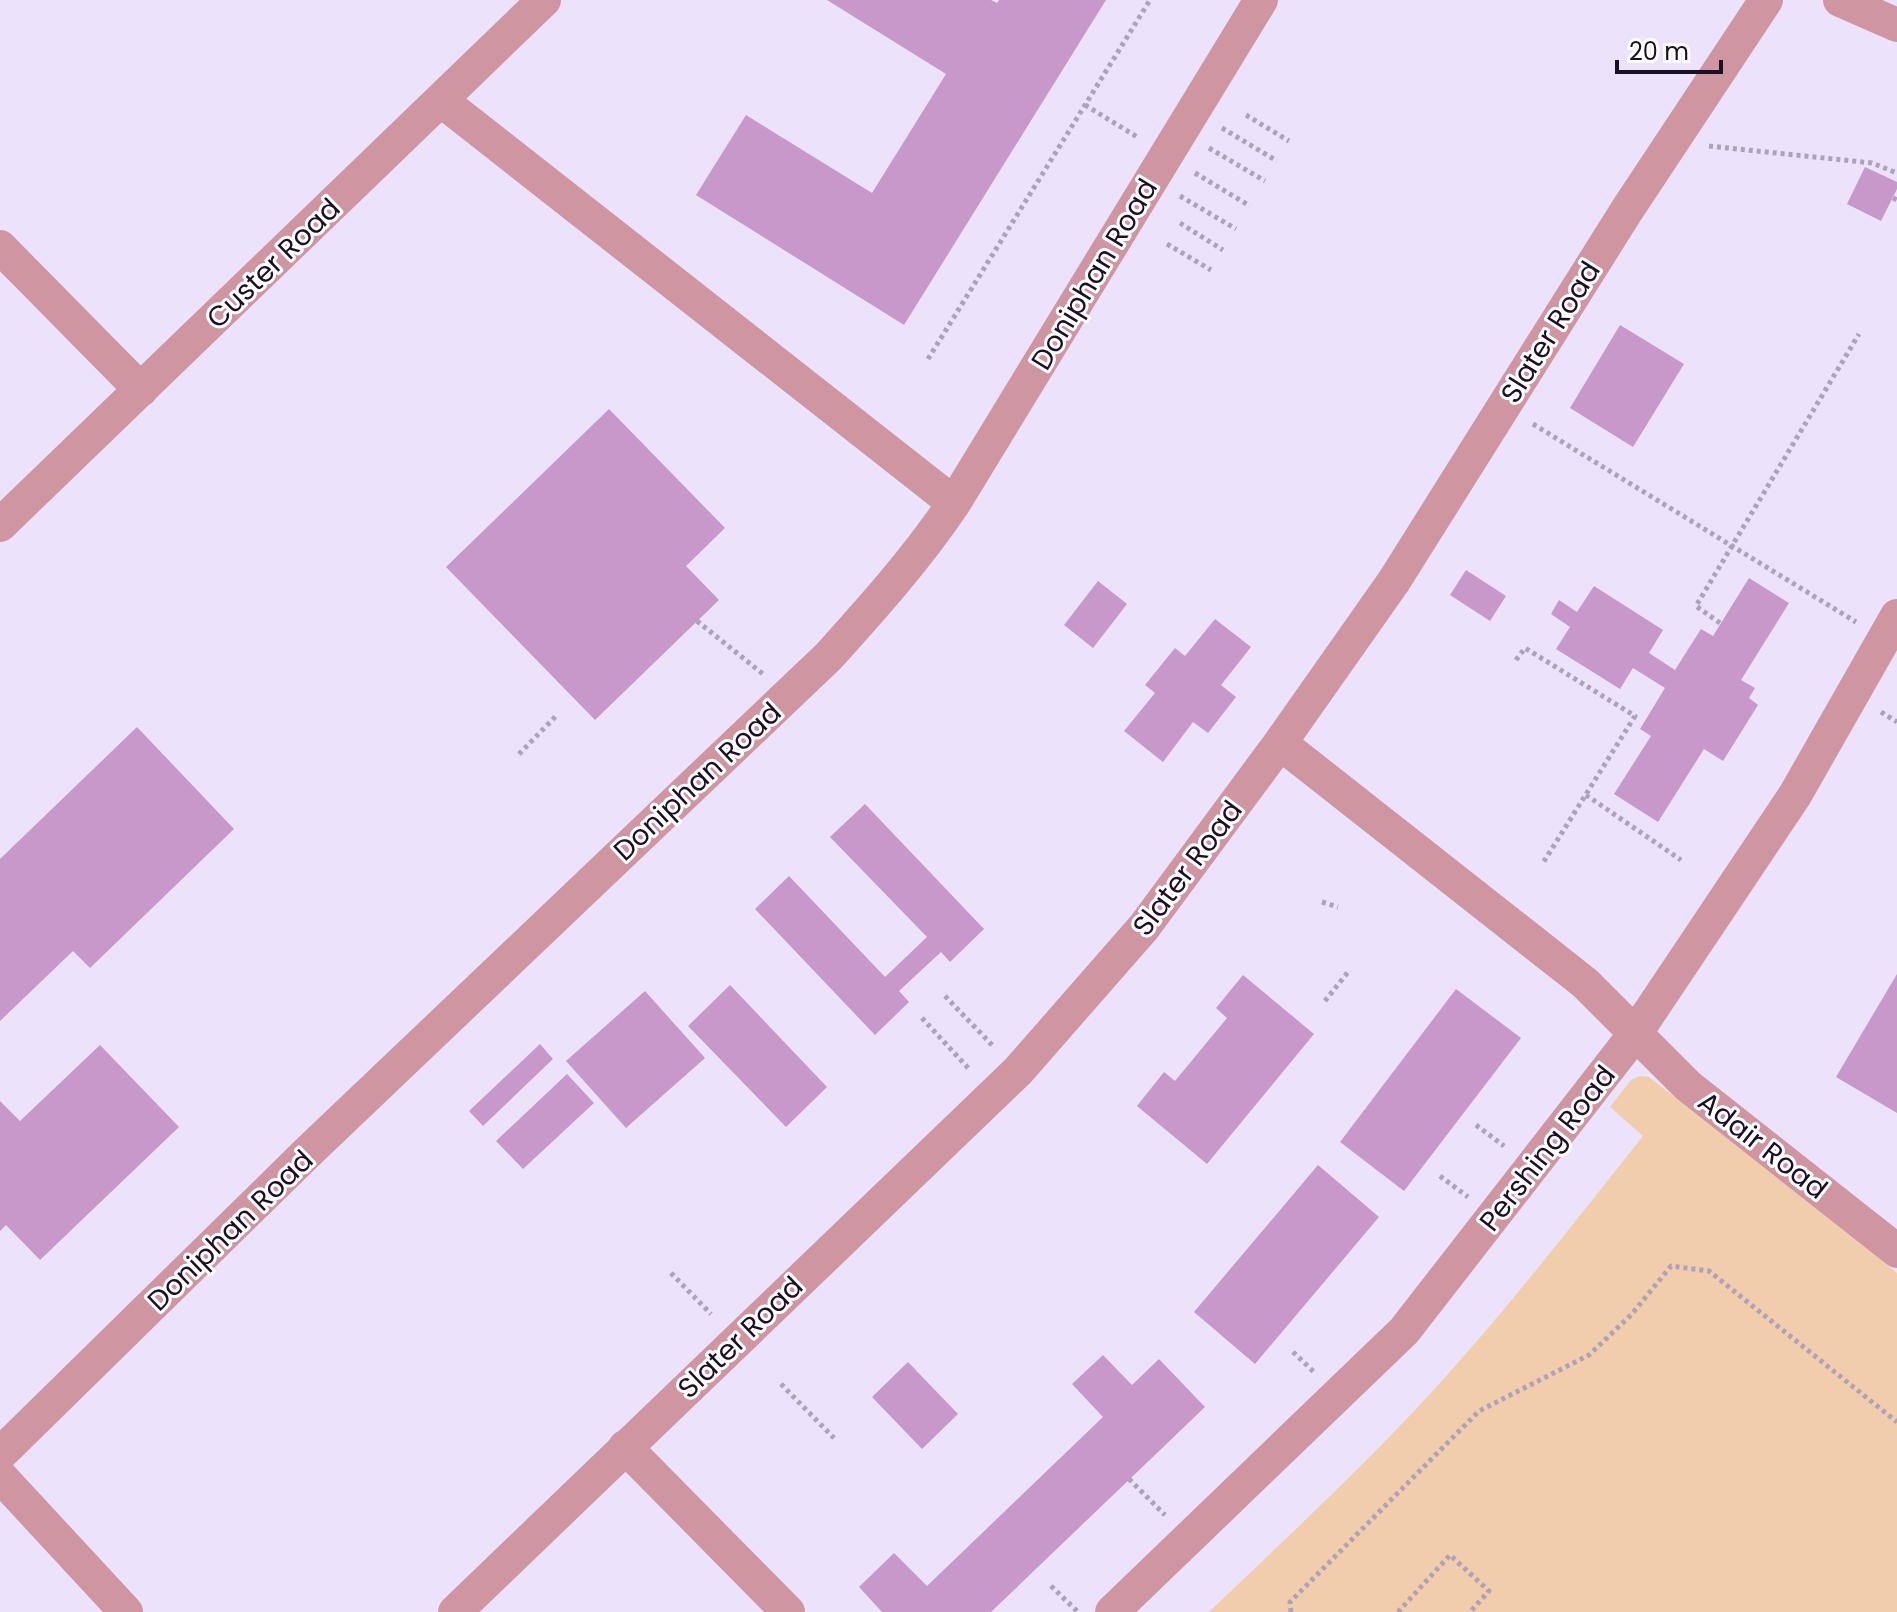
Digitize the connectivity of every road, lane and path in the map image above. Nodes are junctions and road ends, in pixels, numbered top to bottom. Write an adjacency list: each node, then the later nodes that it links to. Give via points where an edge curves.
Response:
1 (544, 0): 7 (street, Custer Road)
2 (1150, 0): 23 (path)
3 (1261, 0): 9 (street, Doniphan Road)
4 (1766, 0): 11 (street, Slater Road)
5 (1840, 0): 6 (street)
6 (1897, 25)
7 (442, 101): 24 (street, Custer Road); 26 (street)
8 (1246, 115): 10 (path)
9 (1187, 121): 12 (path); 14 (street, Doniphan Road); 15 (path)
10 (1289, 141)
11 (1671, 142): 13 (path, via 1872,163); 25 (street, Slater Road)
12 (1277, 161)
13 (1897, 173)
14 (1152, 178): 17 (path); 26 (street, Doniphan Road)
15 (1265, 181)
16 (1180, 223): 20 (path)
17 (1236, 229)
18 (1167, 244): 21 (path)
19 (0, 247): 24 (street)
20 (1223, 250)
21 (1211, 270)
22 (1859, 334): 28 (path)
23 (928, 359)
24 (141, 390): 27 (street, Custer Road)
25 (1504, 406): 28 (path); 35 (street, Slater Road, via 1396,577)
26 (954, 503): 33 (street, Doniphan Road, via 891,587)
27 (0, 525)
28 (1731, 546): 30 (path, via 1696,606); 31 (path)
29 (697, 621): 33 (path)
30 (1720, 623)
31 (1890, 627): 46 (street, Pershing Road, via 1795,795)
32 (1516, 660): 37 (path, via 1525,648 1635,716)
33 (788, 695): 56 (street, Doniphan Road)
34 (557, 715): 36 (path)
35 (1280, 743): 46 (street, Adair Road, via 1585,983); 47 (street, Slater Road, via 1144,927)
36 (519, 754)
37 (1586, 795): 38 (path); 39 (path)
38 (1681, 860)
39 (1543, 863)
40 (1322, 902): 41 (path)
41 (1338, 907)
42 (1348, 972): 44 (path)
43 (945, 996): 47 (path)
44 (1325, 1001)
45 (922, 1018): 48 (path)
46 (1635, 1034): 49 (street, Adair Road, via 1688,1086); 59 (street, Pershing Road, via 1404,1331)
47 (1018, 1071): 48 (street, Slater Road)
48 (994, 1095): 55 (street, Slater Road)
49 (1897, 1251)
50 (671, 1273): 51 (path)
51 (711, 1314)
52 (781, 1384): 54 (path)
53 (1897, 1422): 66 (path, via 1709,1271 1671,1266 1589,1355 1479,1411 1290,1602)
54 (834, 1438)
55 (625, 1447): 62 (street, Slater Road); 63 (street)
56 (0, 1454)
57 (0, 1476): 61 (street)
58 (1129, 1479): 59 (path)
59 (1188, 1539): 65 (street, Pershing Road)
60 (1051, 1586): 64 (path)
61 (126, 1612)
62 (455, 1612)
63 (788, 1612)
64 (1078, 1612)
65 (1112, 1612)
66 (1291, 1612)
67 (1398, 1612): 68 (path, via 1450,1555 1489,1591)
68 (1470, 1612)

